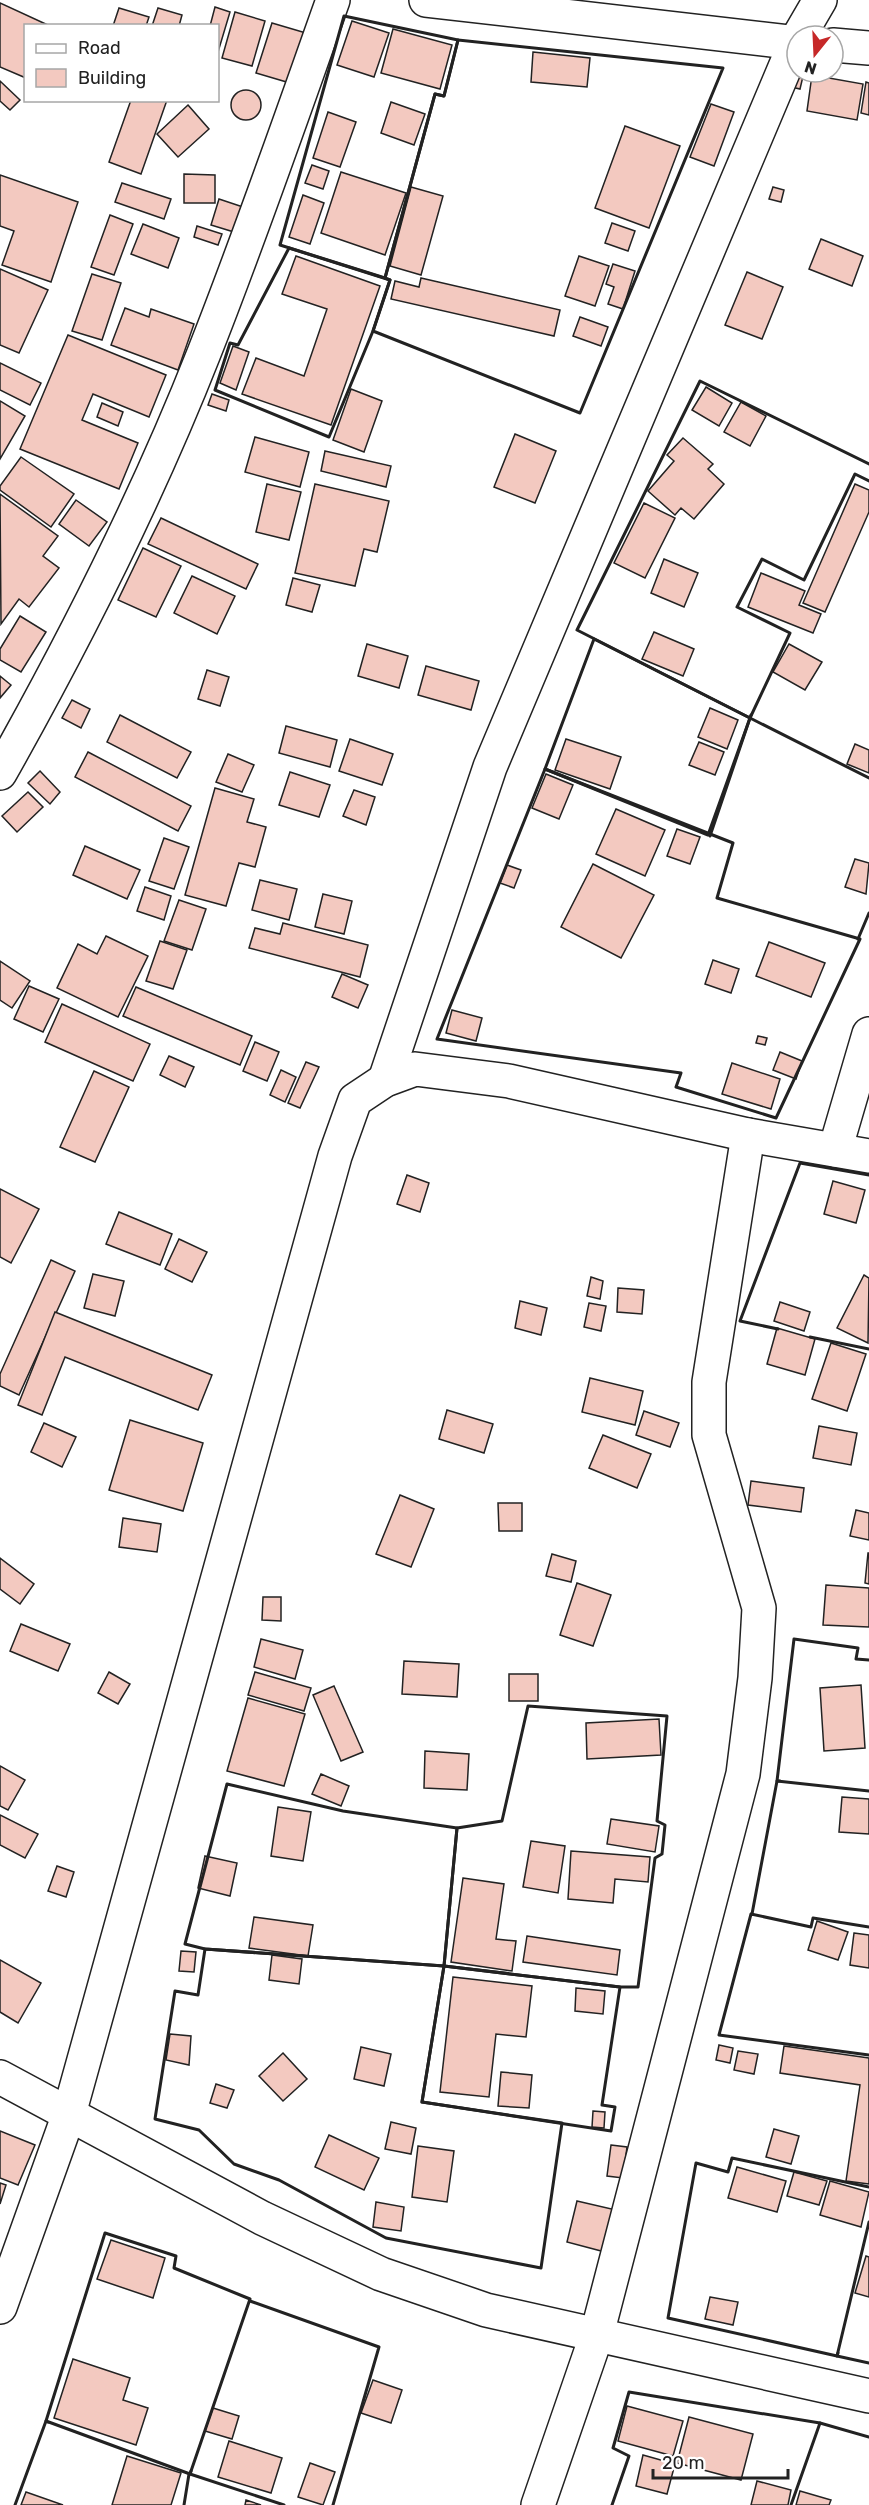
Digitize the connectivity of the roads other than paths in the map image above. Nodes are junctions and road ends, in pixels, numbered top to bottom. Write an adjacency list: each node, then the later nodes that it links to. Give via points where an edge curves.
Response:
1 (333, 0): 9 (street, via 203,355 128,525)
2 (426, 0): 5 (street)
3 (820, 0): 4 (street)
4 (806, 24)
5 (785, 39)
6 (845, 46): 7 (street)
7 (869, 48)
8 (785, 68): 11 (street, via 490,768)
9 (0, 773)
10 (869, 1034): 13 (street)
11 (385, 1080): 12 (street, via 415,1069 509,1081); 16 (street, via 356,1100 335,1156)
12 (748, 1135): 13 (street); 18 (street, via 710,1382 709,1435 759,1608 743,1774)
13 (835, 1150): 14 (street)
14 (869, 1156)
15 (0, 2077): 16 (street)
16 (69, 2114): 17 (street); 18 (street, via 262,2218 381,2274 486,2310)
17 (0, 2307)
18 (597, 2334): 19 (street); 20 (street)
19 (869, 2396)
20 (538, 2505)

